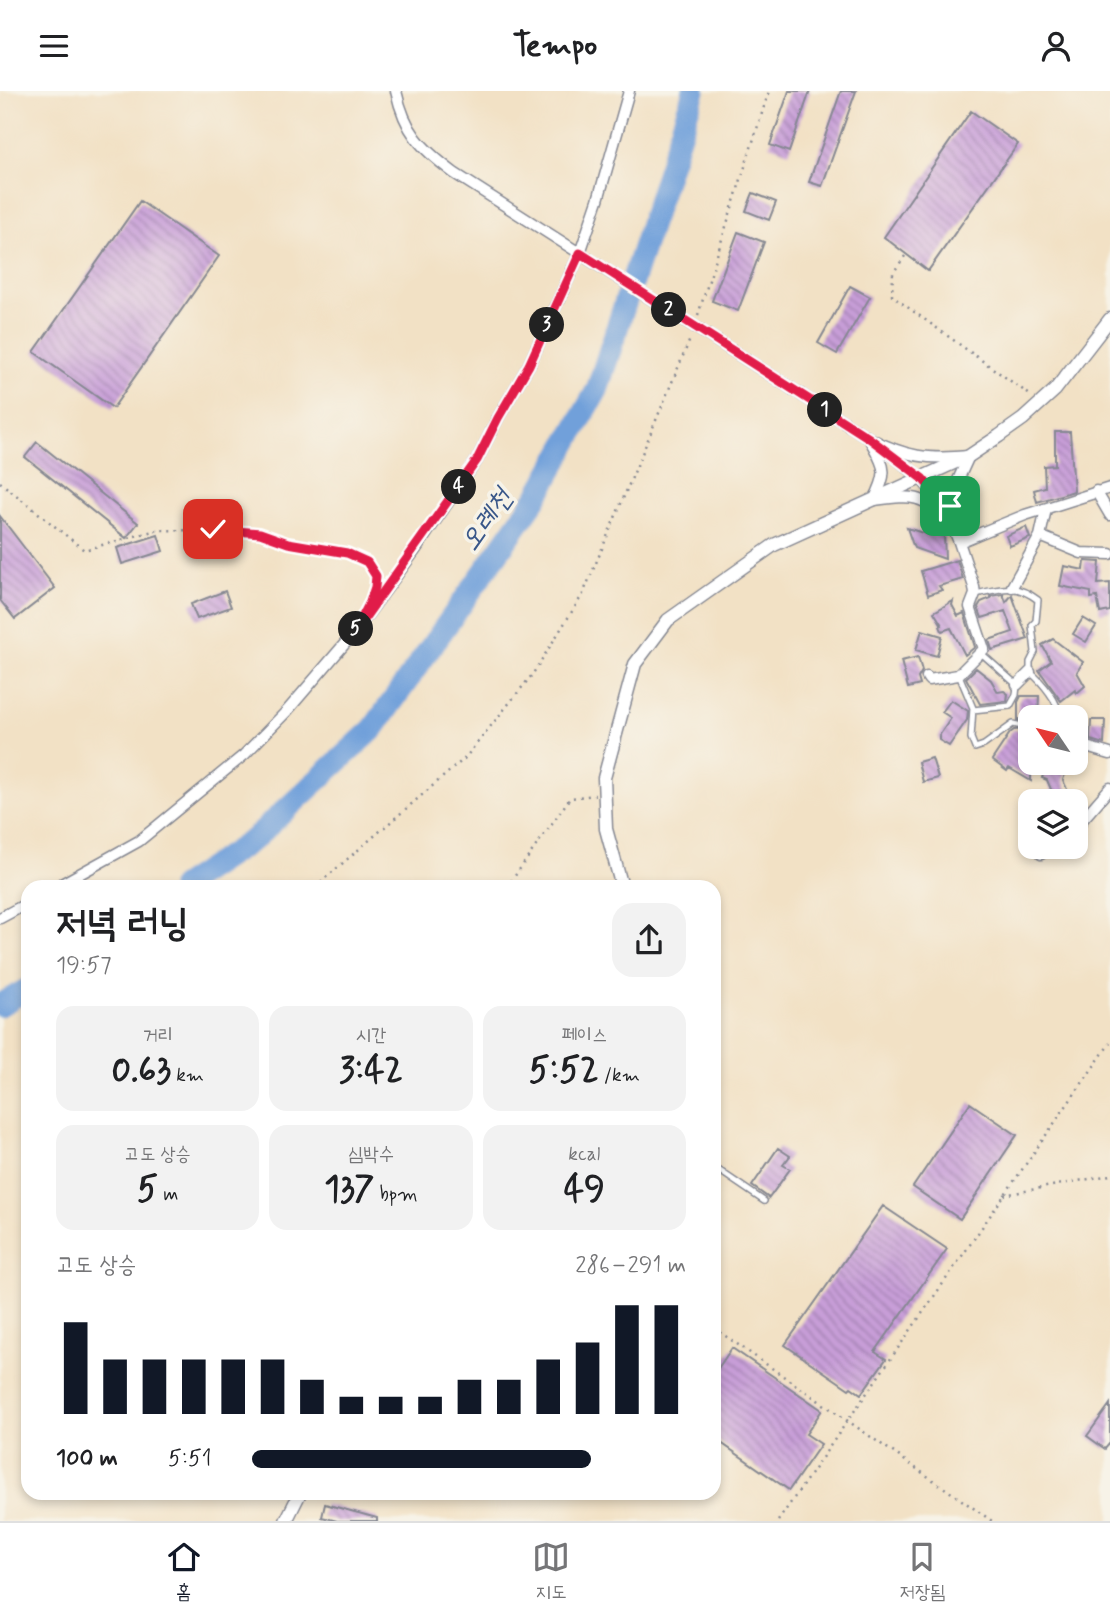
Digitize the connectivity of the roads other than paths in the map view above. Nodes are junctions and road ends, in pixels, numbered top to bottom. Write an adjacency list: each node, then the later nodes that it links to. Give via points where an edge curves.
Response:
1 (396, 91): 3 (street, via 407,125 430,155)
2 (629, 91): 3 (street)
3 (580, 253): 5 (street); 31 (street, via 529,365 477,460 354,633 244,755 139,841)
4 (1110, 319): 6 (street, via 1041,403)
5 (869, 438): 6 (street, via 909,456); 7 (street); 10 (street, via 885,473)
6 (969, 456): 7 (street); 13 (street, via 953,491)
7 (922, 478): 10 (street); 13 (street)
8 (1110, 488): 9 (street)
9 (1096, 491): 11 (street); 12 (street)
10 (874, 500): 13 (street, via 915,496); 32 (street, via 774,545 668,620 635,664 604,778 606,829)
11 (1046, 509): 14 (street); 15 (street)
12 (1110, 515)
13 (951, 520): 15 (street)
14 (1040, 536): 16 (street, via 1081,553); 17 (street)
15 (959, 542): 18 (street)
16 (1110, 554)
17 (1012, 587): 18 (lane); 20 (lane, via 1038,600)
18 (975, 594): 19 (street, via 970,607 984,649)
19 (981, 653): 21 (street); 23 (lane)
20 (1030, 672): 23 (street); 24 (lane)
21 (958, 675): 22 (street); 25 (lane)
22 (927, 677)
23 (1017, 685): 25 (lane, via 1010,706)
24 (1056, 705)
25 (973, 710): 26 (lane, via 975,748)
26 (1018, 725)
27 (1088, 748): 28 (street)
28 (1110, 754)
29 (1110, 788): 30 (street)
30 (1088, 813)
31 (79, 880)
32 (620, 880)
33 (21, 907): 34 (street)
34 (0, 918)
35 (721, 1172): 36 (lane)
36 (764, 1201)
37 (295, 1500): 38 (street)
38 (289, 1519)

